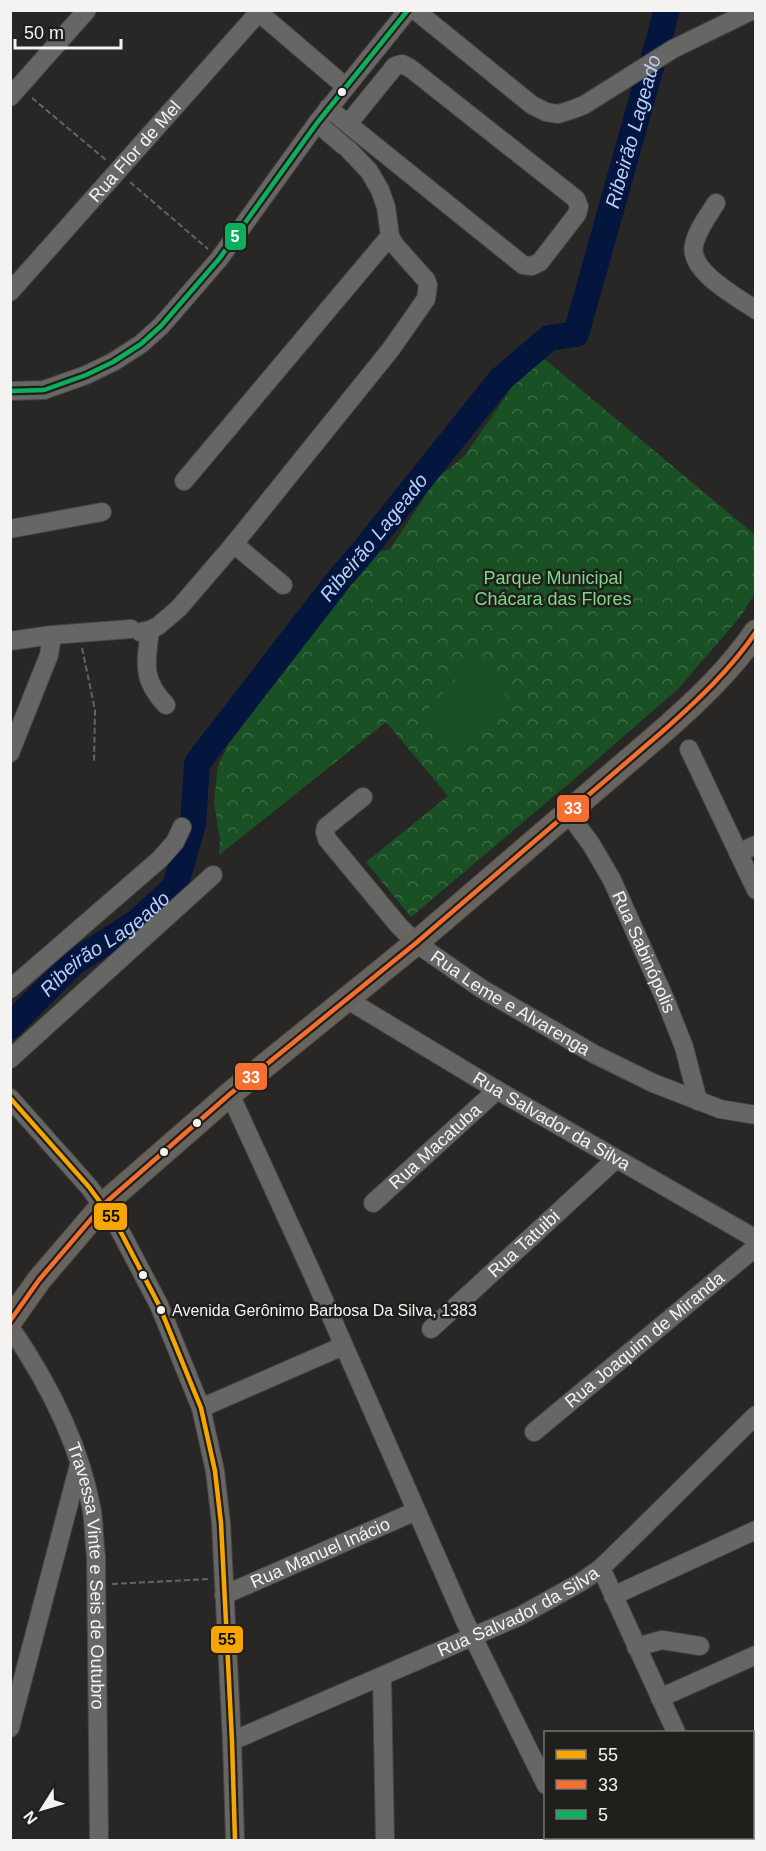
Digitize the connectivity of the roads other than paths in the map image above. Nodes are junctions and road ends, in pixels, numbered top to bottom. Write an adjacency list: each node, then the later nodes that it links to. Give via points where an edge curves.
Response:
1 (87, 10): 7 (street)
2 (408, 10): 6 (street)
3 (416, 10): 4 (street, via 532,105 558,114 584,105 673,50)
4 (753, 10)
5 (257, 11): 6 (street); 12 (street, Rua Flor de Mel)
6 (346, 87): 8 (street)
7 (10, 97)
8 (322, 116): 9 (street); 11 (street, via 369,171 380,190); 14 (street, via 219,258 141,344 67,383 44,390)
9 (348, 124): 9 (street, via 524,265 540,262 577,214 576,199 402,64 395,66)
10 (716, 203): 13 (street, via 697,236 694,257 710,278)
11 (390, 236): 15 (street); 18 (street, via 426,280 426,298 391,349)
12 (10, 292)
13 (756, 310)
14 (10, 391)
15 (184, 481)
16 (102, 512): 17 (street)
17 (10, 529)
18 (234, 544): 19 (street); 20 (street, via 179,608)
19 (283, 585)
20 (141, 630): 22 (street); 24 (street, via 148,681)
21 (756, 632): 28 (main road, via 700,698)
22 (52, 635): 23 (street); 26 (street, via 49,655)
23 (10, 641)
24 (166, 705)
25 (689, 749): 31 (street)
26 (10, 753)
27 (363, 797): 34 (street, Rua Leme e Alvarenga, via 326,827 327,839)
28 (568, 813): 34 (main road); 41 (street, Rua Sabinópolis, via 612,880 680,1037)
29 (182, 827): 35 (street, via 160,859)
30 (756, 845): 31 (street)
31 (738, 853): 33 (street)
32 (213, 874): 37 (street)
33 (756, 890)
34 (416, 943): 36 (main road); 41 (street, Rua Leme e Alvarenga, via 482,989 594,1054)
35 (10, 989)
36 (348, 1000): 38 (street, Rua Salvador da Silva); 39 (main road)
37 (10, 1059)
38 (497, 1090): 43 (street, Rua Salvador da Silva); 44 (street, Rua Macatuba)
39 (230, 1094): 45 (main road); 51 (street)
40 (10, 1098): 45 (street)
41 (698, 1101): 42 (street, Rua Leme e Alvarenga)
42 (756, 1115)
43 (616, 1159): 46 (street, Rua Salvador da Silva); 50 (street, Rua Tatuibi)
44 (373, 1203)
45 (104, 1204): 48 (main road, via 39,1280); 52 (street, via 154,1295)
46 (756, 1239)
47 (756, 1247): 54 (street, Rua Joaquim de Miranda)
48 (10, 1321)
49 (10, 1327): 55 (street, Travessa Vinte e Seis de Outubro, via 42,1375)
50 (431, 1329)
51 (343, 1346): 52 (street); 56 (street)
52 (201, 1408): 59 (street, via 215,1471)
53 (756, 1414): 58 (street, Rua Salvador da Silva)
54 (534, 1432)
55 (79, 1463): 67 (street); 71 (street, Travessa Vinte e Seis de Outubro, via 92,1511 96,1584)
56 (416, 1511): 59 (street, Rua Manuel Inácio); 61 (street)
57 (756, 1530): 60 (street)
58 (601, 1568): 60 (street); 61 (street, Rua Salvador da Silva, via 520,1617)
59 (223, 1587): 69 (street)
60 (612, 1596): 63 (street)
61 (473, 1636): 65 (street, Rua Salvador da Silva); 70 (street)
62 (700, 1646): 63 (street, via 662,1640)
63 (636, 1647): 66 (street)
64 (756, 1655): 66 (street)
65 (382, 1677): 69 (street, Rua Salvador da Silva); 73 (street)
66 (660, 1698): 68 (street)
67 (10, 1728)
68 (676, 1731)
69 (232, 1741): 72 (street)
70 (544, 1781)
71 (99, 1840)
72 (235, 1840)
73 (385, 1840)

